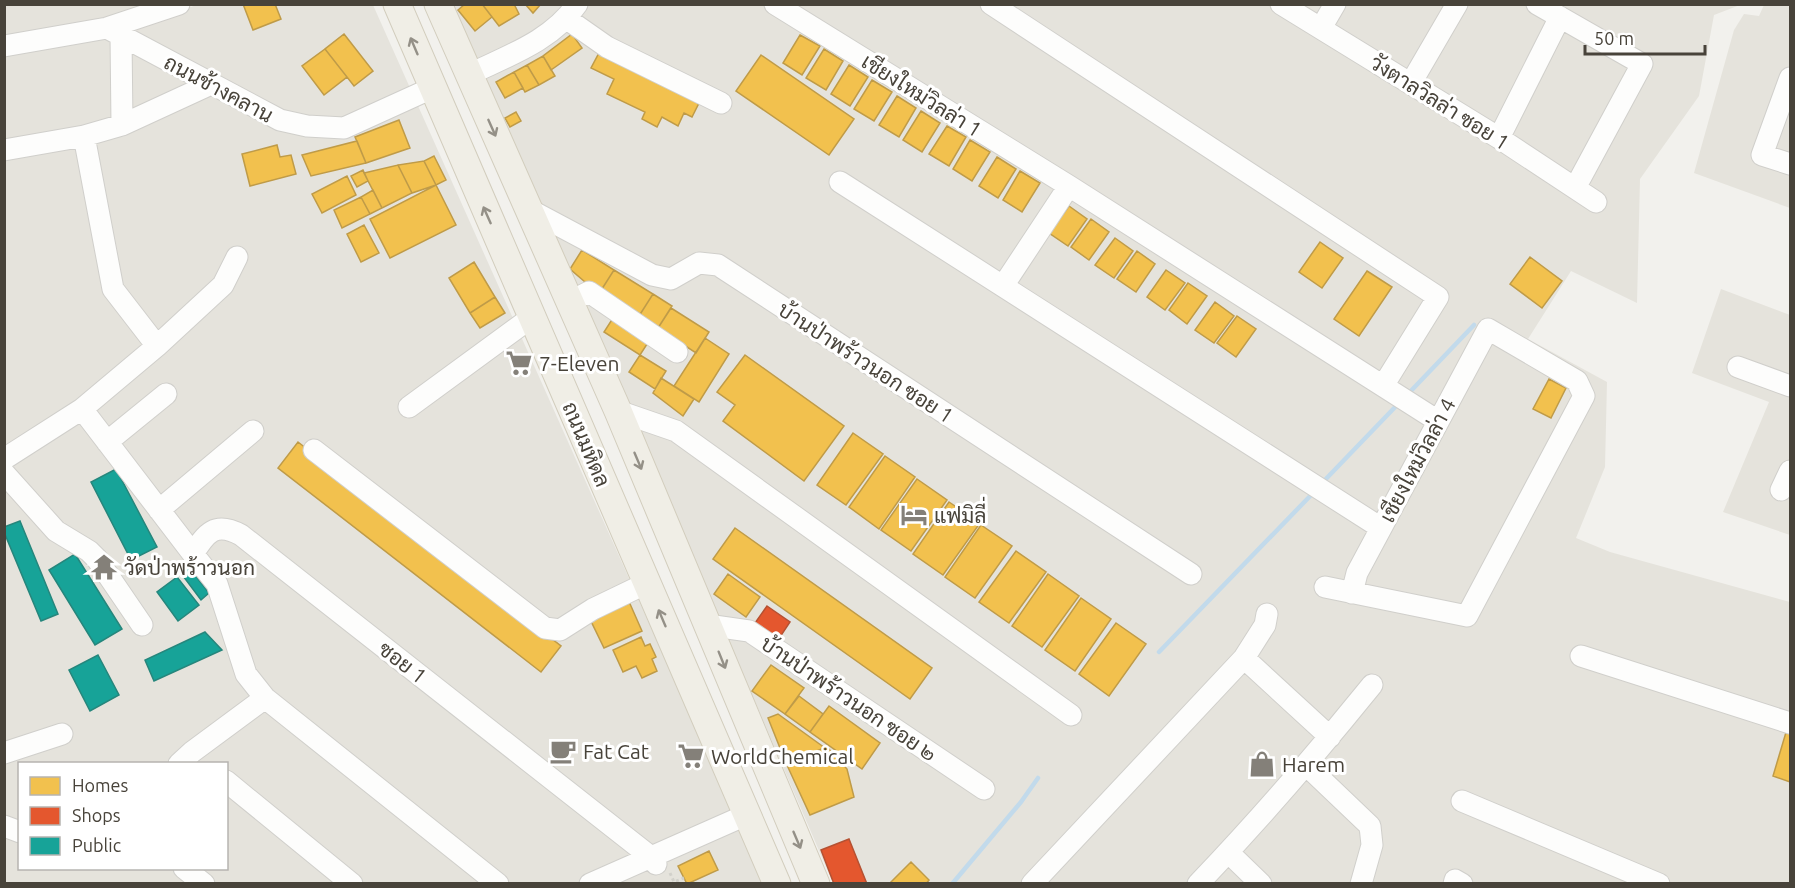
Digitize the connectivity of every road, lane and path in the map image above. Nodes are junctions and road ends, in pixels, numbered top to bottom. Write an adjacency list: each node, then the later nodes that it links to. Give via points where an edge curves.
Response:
1 (179, 4): 13 (street)
2 (397, 4): 19 (main road, ถนนมหิดล, one-way to 2)
3 (438, 4): 15 (main road, ถนนมหิดล)
4 (775, 4): 27 (street, เชียงใหม่วิลล่า 1)
5 (991, 4): 40 (street, via 1438,297)
6 (1281, 4): 12 (street, วังตาลวิลล่า ซอย 1)
7 (1335, 4): 12 (street)
8 (1457, 4): 18 (street)
9 (1537, 4): 11 (street)
10 (572, 12): 15 (street, via 542,39); 20 (street, via 607,47)
11 (1560, 17): 23 (street); 28 (street, via 1642,64)
12 (1321, 28): 18 (street, วังตาลวิลล่า ซอย 1)
13 (114, 32): 14 (street); 17 (street, ถนนช้างคลาน); 21 (street)
14 (4, 46)
15 (468, 75): 30 (main road, ถนนมหิดล, one-way to 30)
16 (1791, 78): 25 (street, via 1762,155)
17 (211, 84): 19 (street, ถนนช้างคลาน, via 280,120 344,128); 21 (street)
18 (1411, 84): 23 (street, วังตาลวิลล่า ซอย 1)
19 (432, 88): 34 (main road, ถนนมหิดล, one-way to 19)
20 (721, 103)
21 (122, 125): 22 (street)
22 (84, 136): 24 (street); 35 (street, via 113,289)
23 (1499, 138): 28 (street, วังตาลวิลล่า ซอย 1)
24 (4, 150)
25 (1791, 164)
26 (840, 182): 32 (street)
27 (1069, 186): 32 (street); 40 (street, เชียงใหม่วิลล่า 1)
28 (1575, 188): 29 (street, วังตาลวิลล่า ซอย 1)
29 (1596, 202)
30 (528, 209): 33 (main road, ถนนมหิดล); 55 (street, บ้านป่าพร้าวนอก ซอย 1, via 652,275 671,279 699,264 718,265)
31 (237, 257): 35 (street, via 223,285)
32 (1003, 286): 53 (street)
33 (569, 302): 36 (street, via 589,292); 43 (main road, ถนนมหิดล)
34 (532, 317): 41 (street); 56 (main road, ถนนมหิดล)
35 (157, 346): 42 (street)
36 (677, 352)
37 (1738, 367): 38 (street)
38 (1791, 386)
39 (166, 394): 46 (street)
40 (1396, 395): 44 (street, เชียงใหม่วิลล่า 1)
41 (409, 407)
42 (82, 409): 46 (street); 48 (street)
43 (618, 411): 61 (main road, ถนนมหิดล, one-way to 61); 66 (street, via 676,431)
44 (1438, 421): 53 (street, เชียงใหม่วิลล่า 4); 58 (street, เชียงใหม่วิลล่า 4, via 1488,329 1577,381 1584,396 1467,616)
45 (253, 431): 52 (street)
46 (107, 442): 52 (street)
47 (314, 450): 56 (street, via 545,628 560,630 592,609)
48 (4, 459)
49 (1791, 471): 51 (street)
50 (4, 473): 60 (street, via 56,531 97,559)
51 (1781, 490)
52 (159, 510): 54 (street)
53 (1381, 528): 58 (street, เชียงใหม่วิลล่า 4)
54 (193, 554): 65 (street, via 217,584 246,674); 78 (street, ซอย 1, via 204,536 219,529 241,536)
55 (1191, 573)
56 (647, 583): 76 (main road, ถนนมหิดล, one-way to 56)
57 (1325, 587): 58 (street)
58 (1352, 593)
59 (1267, 614): 63 (street, via 1265,625)
60 (142, 625)
61 (707, 625): 74 (street, บ้านป่าพร้าวนอก ซอย ๒, via 749,631); 86 (main road, ถนนมหิดล, one-way to 86)
62 (1581, 656): 67 (street)
63 (1244, 658): 69 (street); 87 (street)
64 (1372, 686): 69 (street)
65 (265, 698): 71 (street); 82 (street)
66 (1071, 715)
67 (1791, 723)
68 (62, 734): 70 (street)
69 (1330, 737): 72 (street)
70 (4, 753)
71 (192, 760)
72 (1306, 765): 77 (street); 90 (street, via 1370,826 1372,845)
73 (228, 783): 81 (street)
74 (984, 789)
75 (1462, 801): 91 (street)
76 (748, 819): 78 (street); 85 (main road, ถนนมหิดล)
77 (1228, 852): 88 (street); 89 (street)
78 (653, 860): 83 (street); 84 (street)
79 (186, 870): 80 (street)
80 (204, 884)
81 (352, 884)
82 (498, 884)
83 (590, 884)
84 (610, 884)
85 (777, 884)
86 (816, 884)
87 (1032, 884)
88 (1198, 884)
89 (1261, 884)
90 (1361, 884)
91 (1659, 884)

